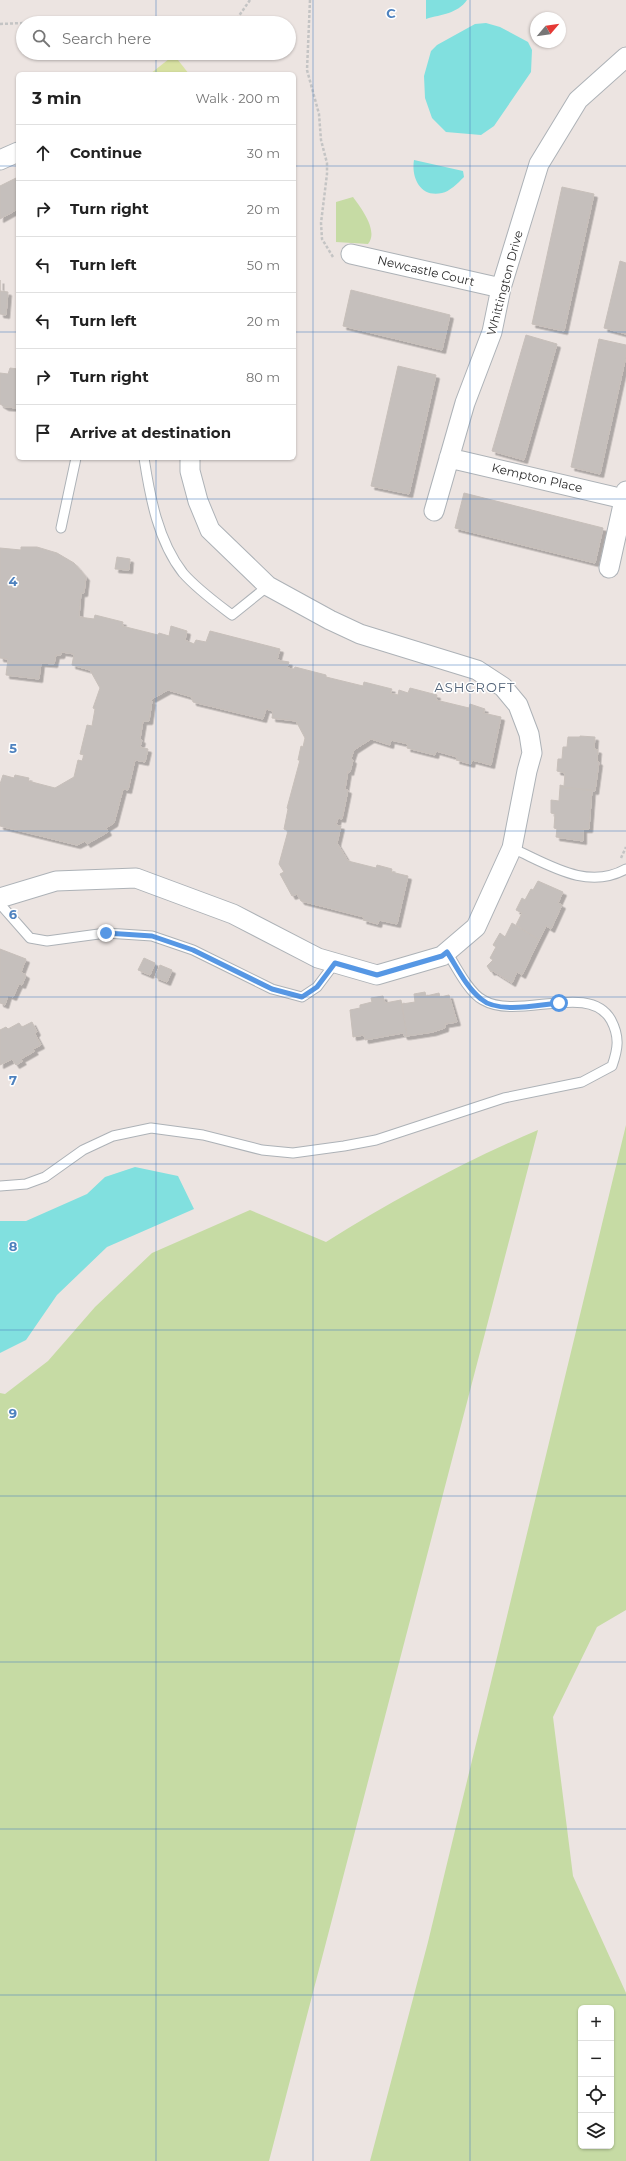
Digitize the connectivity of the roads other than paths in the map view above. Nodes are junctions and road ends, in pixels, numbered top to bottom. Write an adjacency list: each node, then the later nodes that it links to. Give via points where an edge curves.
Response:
1 (626, 57): 5 (street, Whittington Drive, via 578,100 539,164)
2 (16, 153): 3 (street)
3 (0, 160)
4 (344, 258): 5 (street, Newcastle Court)
5 (501, 288): 6 (street, Whittington Drive, via 492,332 465,403)
6 (449, 458): 10 (street, Kempton Place); 11 (street, Whittington Drive)
7 (76, 460): 12 (lane)
8 (144, 460): 14 (lane, via 162,537 183,573 211,600 232,614)
9 (190, 460): 14 (street, via 190,471 198,501 210,530)
10 (625, 495): 13 (street)
11 (434, 511)
12 (61, 528)
13 (609, 568)
14 (268, 586): 15 (street, via 360,634 477,670 503,687 518,705 529,734 532,753)
15 (512, 848): 16 (lane, via 571,875 595,879); 19 (street, via 476,927)
16 (626, 869)
17 (0, 898): 20 (street, via 56,881 136,878 233,914 318,958)
18 (0, 904): 20 (lane, via 30,938 47,941 106,933 152,936 193,950 272,989 302,997 317,987)
19 (447, 952): 20 (street, via 442,956 377,975); 21 (lane, via 467,984 481,1000 493,1005 515,1008 559,1003 590,1003 606,1011 617,1030 618,1047 612,1066 582,1082 504,1098 376,1140 293,1153 262,1150 203,1134 151,1128 113,1136 83,1150 46,1177 26,1184)
20 (335, 963)
21 (0, 1186)

